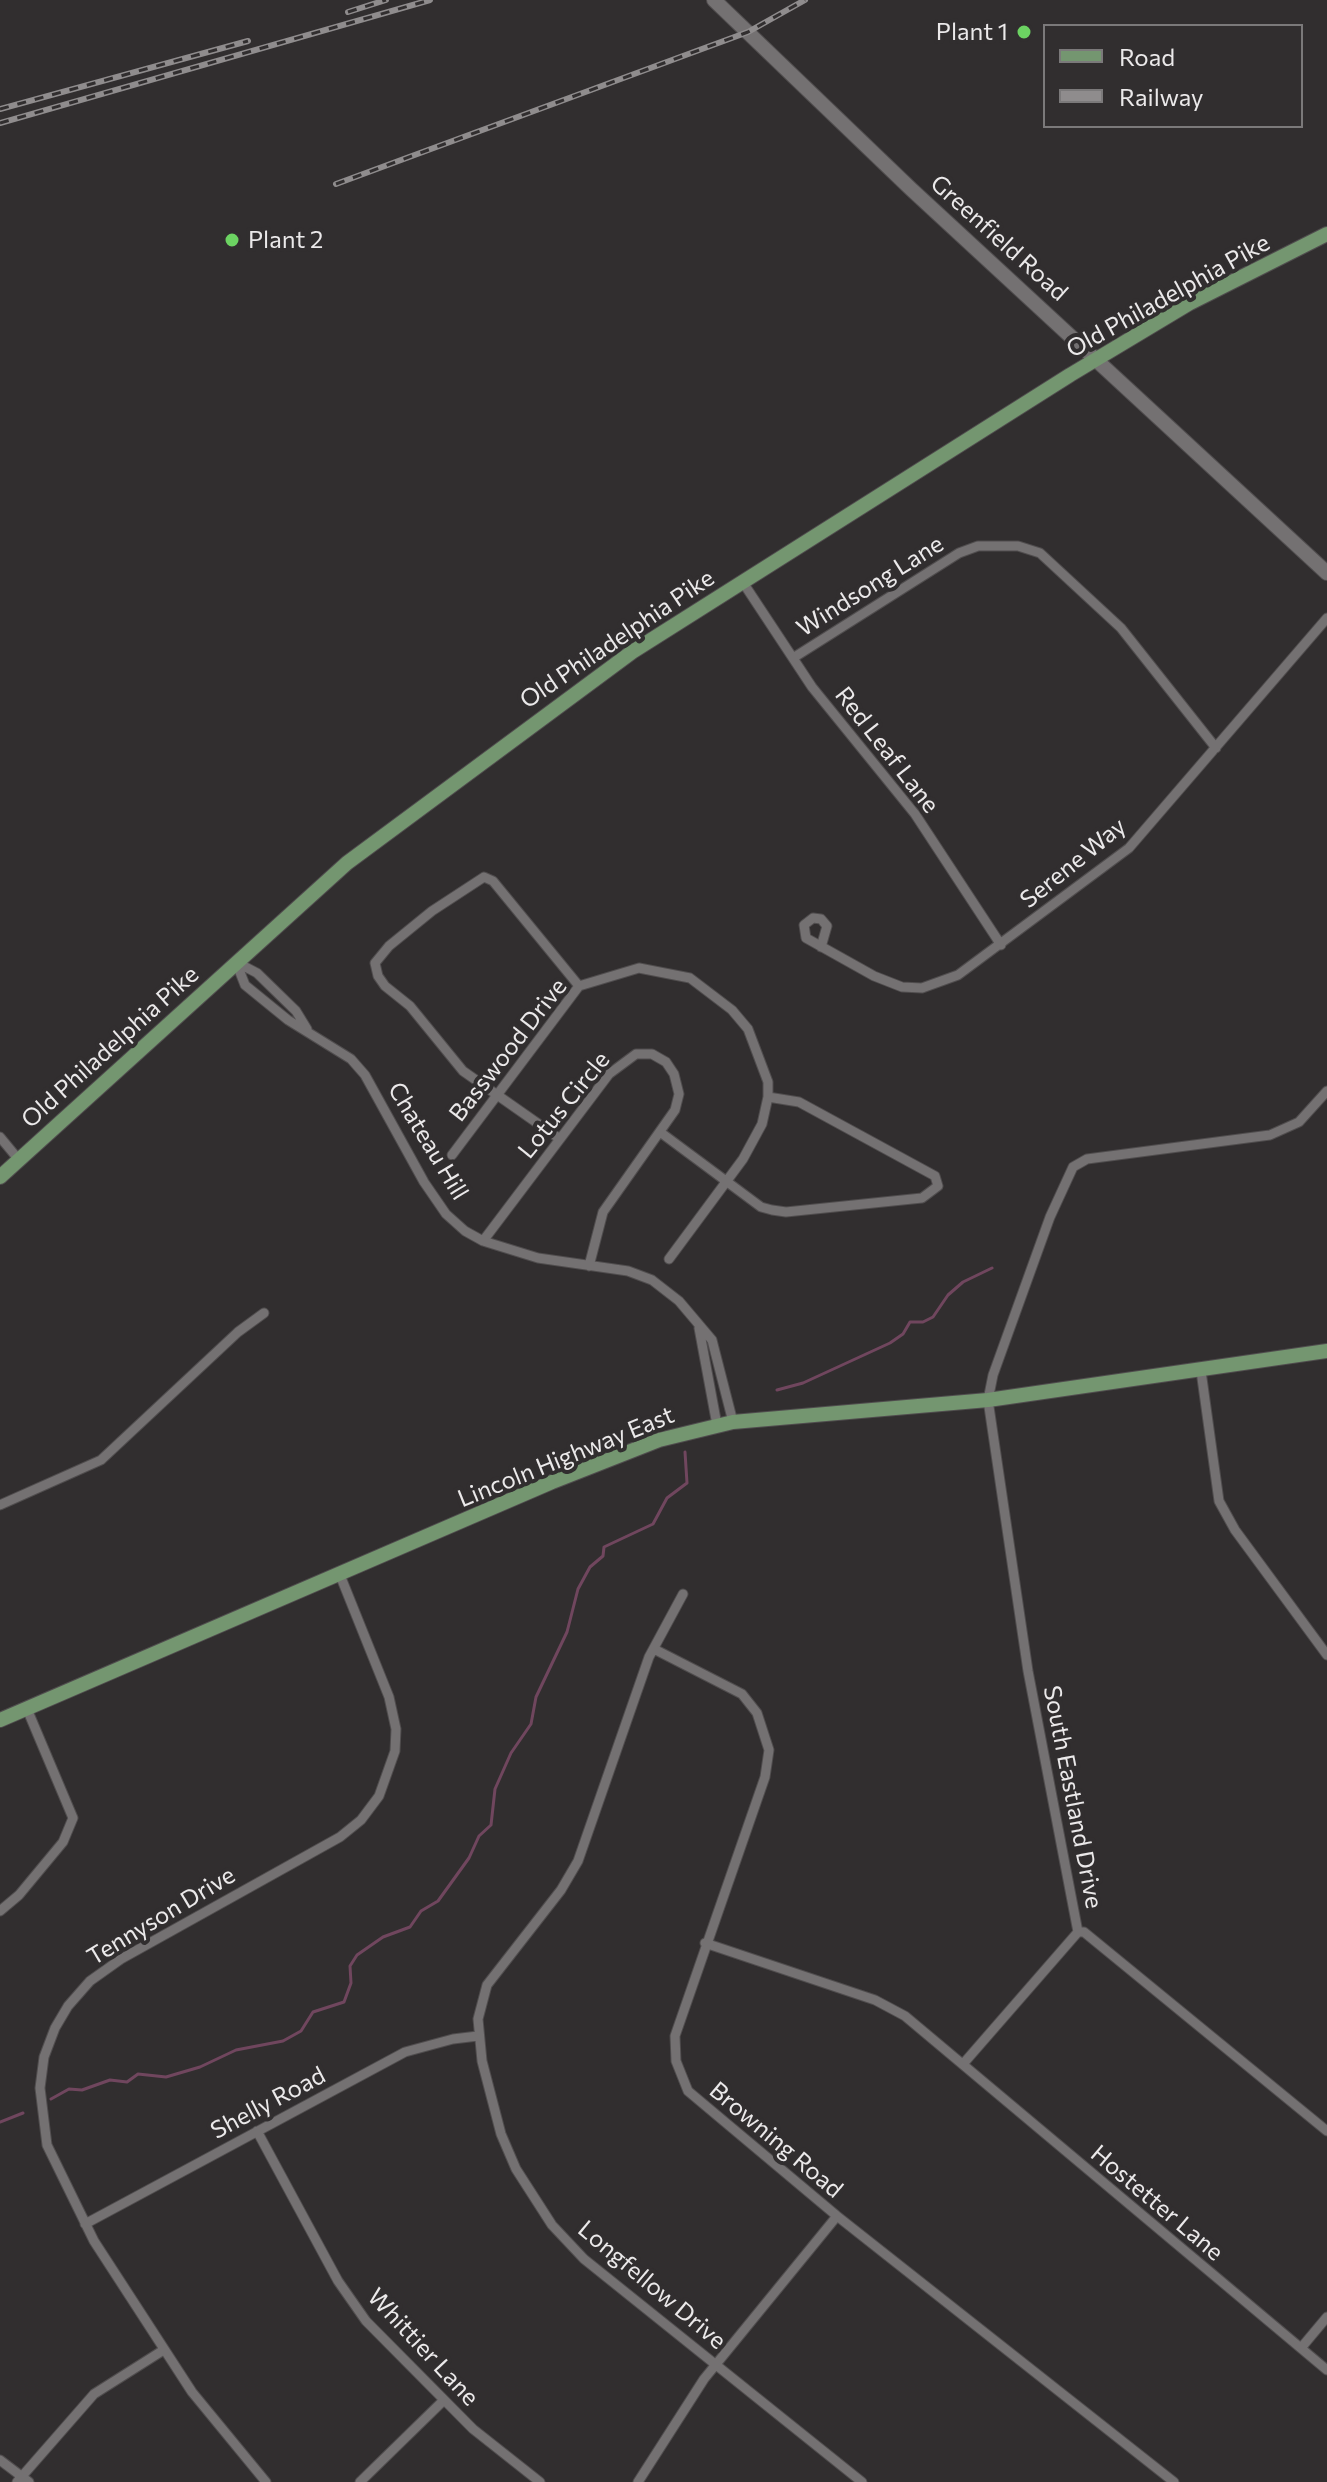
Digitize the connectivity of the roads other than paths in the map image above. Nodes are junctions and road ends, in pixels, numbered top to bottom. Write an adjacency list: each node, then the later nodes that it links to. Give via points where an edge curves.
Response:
1 (714, 0): 3 (main road, Greenfield Road)
2 (1327, 234): 3 (main road, Old Philadelphia Pike, via 1190,303)
3 (1098, 359): 4 (main road, Greenfield Road); 5 (main road, Old Philadelphia Pike)
4 (1327, 573)
5 (742, 581): 7 (street, Red Leaf Lane); 11 (main road, Old Philadelphia Pike, via 632,652 398,823)
6 (1327, 618): 8 (street, Serene Way)
7 (793, 658): 8 (street, Windsong Lane, via 959,553 978,546 1018,546 1040,553 1121,628); 9 (street, Red Leaf Lane, via 827,707 896,787)
8 (1216, 748): 9 (street, Serene Way, via 1129,848)
9 (1001, 945): 10 (street, Serene Way, via 958,975 922,988 874,976)
10 (821, 947)
11 (236, 962): 13 (street, Chateau Hill, via 257,973); 13 (street, Chateau Hill, via 245,985); 21 (main road, Old Philadelphia Pike)
12 (579, 986): 15 (street, Basswood Drive); 15 (street, via 493,881 484,877 432,911 375,963 385,986 410,1006 463,1071); 16 (street, Basswood Drive, via 639,968 690,978 748,1029)
13 (307, 1029): 24 (street, Chateau Hill, via 365,1075 446,1214)
14 (1327, 1091): 31 (street, via 1299,1122 1270,1135 1087,1159 1073,1167 1015,1310)
15 (497, 1094): 19 (street); 20 (street, Basswood Drive)
16 (768, 1097): 23 (street, via 762,1124); 23 (street, via 799,1102 935,1176 938,1186 922,1198 786,1212 761,1207)
17 (660, 1132): 19 (street, Lotus Circle, via 679,1094 674,1074 652,1054 636,1054 609,1074); 23 (street); 26 (street, Lotus Circle, via 603,1212)
18 (0, 1137): 21 (street)
19 (560, 1139): 24 (street, Lotus Circle)
20 (452, 1155)
21 (19, 1160): 22 (main road, Old Philadelphia Pike)
22 (0, 1177)
23 (727, 1181): 25 (street)
24 (483, 1241): 26 (street, Chateau Hill)
25 (669, 1259)
26 (589, 1266): 28 (street, Chateau Hill, via 652,1280)
27 (264, 1313): 34 (street, via 101,1460)
28 (698, 1324): 32 (street, Chateau Hill, via 712,1340); 33 (street)
29 (1327, 1352): 30 (main road, Lincoln Highway East)
30 (1201, 1371): 31 (main road, Lincoln Highway East); 38 (street, via 1219,1501)
31 (988, 1400): 32 (main road, Lincoln Highway East); 42 (street, South Eastland Drive, via 1028,1671)
32 (733, 1422): 33 (main road, Lincoln Highway East)
33 (717, 1425): 35 (main road, Lincoln Highway East, via 614,1457)
34 (0, 1505)
35 (340, 1575): 39 (main road, Lincoln Highway East); 49 (street, Tennyson Drive, via 392,1710 395,1751 385,1781 367,1813 340,1837 121,1959 90,1981 68,2006 44,2057 40,2105 53,2161)
36 (683, 1594): 37 (street, Longfellow Drive)
37 (654, 1649): 43 (street, Browning Road, via 742,1694 757,1713 769,1750 765,1777); 44 (street, Longfellow Drive, via 578,1861 492,1977 481,2002)
38 (1326, 1652)
39 (27, 1709): 40 (main road, Lincoln Highway East); 41 (street, via 73,1818 63,1842)
40 (0, 1720)
41 (0, 1911)
42 (1078, 1932): 45 (street); 47 (street, South Eastland Drive)
43 (705, 1943): 45 (street, Hostetter Lane, via 875,2000 914,2022); 48 (street, Browning Road, via 675,2036 679,2075 700,2104)
44 (478, 2036): 46 (street, Shelly Road, via 405,2052); 53 (street, Longfellow Drive, via 501,2134 543,2213 584,2259)
45 (963, 2064): 51 (street, Hostetter Lane)
46 (257, 2131): 49 (street, Shelly Road); 55 (street, Whittier Lane, via 354,2305)
47 (1327, 2131)
48 (837, 2216): 53 (street); 63 (street, Browning Road)
49 (85, 2224): 52 (street, Tennyson Drive)
50 (1327, 2317): 51 (street)
51 (1301, 2348): 54 (street, Hostetter Lane)
52 (162, 2351): 57 (street, via 94,2394); 58 (street, Tennyson Drive)
53 (715, 2364): 61 (street); 62 (street, Longfellow Drive)
54 (1327, 2370)
55 (444, 2400): 59 (street); 60 (street, Whittier Lane)
56 (0, 2460): 57 (street)
57 (23, 2480)
58 (266, 2482)
59 (360, 2482)
60 (540, 2482)
61 (638, 2482)
62 (862, 2482)
63 (1174, 2482)

